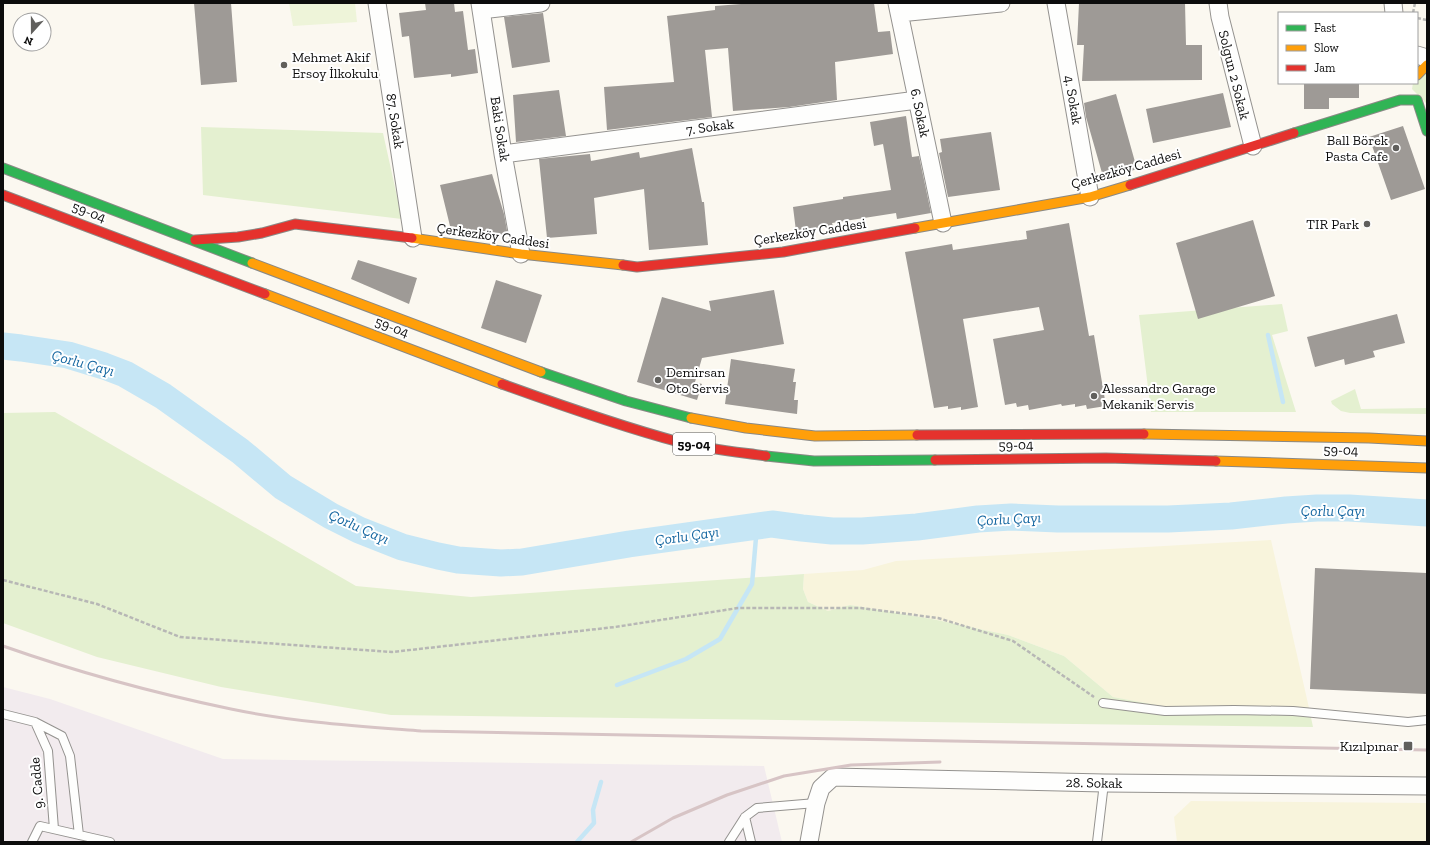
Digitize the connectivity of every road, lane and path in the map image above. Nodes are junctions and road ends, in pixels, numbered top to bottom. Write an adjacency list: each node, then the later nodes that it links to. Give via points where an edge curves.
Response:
1 (377, 3): 22 (street, 87. Sokak)
2 (541, 3): 8 (street)
3 (1000, 3): 9 (street)
4 (1056, 3): 20 (street, 4. Sokak)
5 (1218, 3): 16 (street, Solgun 2 Sokak)
6 (1418, 3): 7 (path)
7 (1414, 4)
8 (481, 7): 17 (street, Baki Sokak)
9 (898, 8): 13 (street, 6. Sokak)
10 (1427, 65): 11 (main road)
11 (1418, 80)
12 (1413, 88): 14 (main road); 15 (main road); 16 (main road, Çerkezköy Caddesi, via 1400,100)
13 (917, 100): 17 (street, 7. Sokak); 21 (street, 6. Sokak)
14 (1427, 105)
15 (1427, 131)
16 (1252, 146): 20 (main road, Çerkezköy Caddesi)
17 (503, 154): 24 (street, Baki Sokak)
18 (3, 168): 23 (main road, 59-04)
19 (3, 195): 28 (main road, 59-04 / 59-04, via 524,392 680,442 742,453 814,461 1106,458)
20 (1090, 197): 21 (main road, Çerkezköy Caddesi)
21 (944, 223): 24 (main road, Çerkezköy Caddesi, via 783,252 637,267)
22 (413, 238): 23 (main road, Çerkezköy Caddesi, via 295,224 238,237); 24 (main road, Çerkezköy Caddesi)
23 (195, 240): 26 (main road, 59-04, via 532,369 626,401 685,417 746,428 815,436 1106,433)
24 (521, 254)
25 (1413, 431): 26 (main road)
26 (1369, 438): 27 (main road, 59-04)
27 (1427, 441)
28 (1427, 468)
29 (3, 580): 30 (path, via 97,604 180,637 392,652 615,627 738,608 861,608 938,618 1013,641)
30 (1103, 702): 32 (lane, via 1165,711 1293,711 1408,722)
31 (3, 714): 33 (lane)
32 (1427, 720)
33 (36, 722): 38 (lane, 9. Cadde, via 48,751); 39 (lane, via 62,736 70,756)
34 (1104, 783): 35 (street, 28. Sokak); 36 (street, 28. Sokak, via 833,777 821,788); 45 (lane)
35 (1427, 786)
36 (816, 803): 37 (lane, via 757,808); 44 (street, 28. Sokak)
37 (746, 818): 42 (lane); 43 (lane)
38 (54, 829): 39 (lane); 40 (lane, via 40,826)
39 (78, 835): 41 (lane)
40 (32, 842)
41 (110, 842)
42 (729, 842)
43 (751, 842)
44 (809, 842)
45 (1097, 842)

